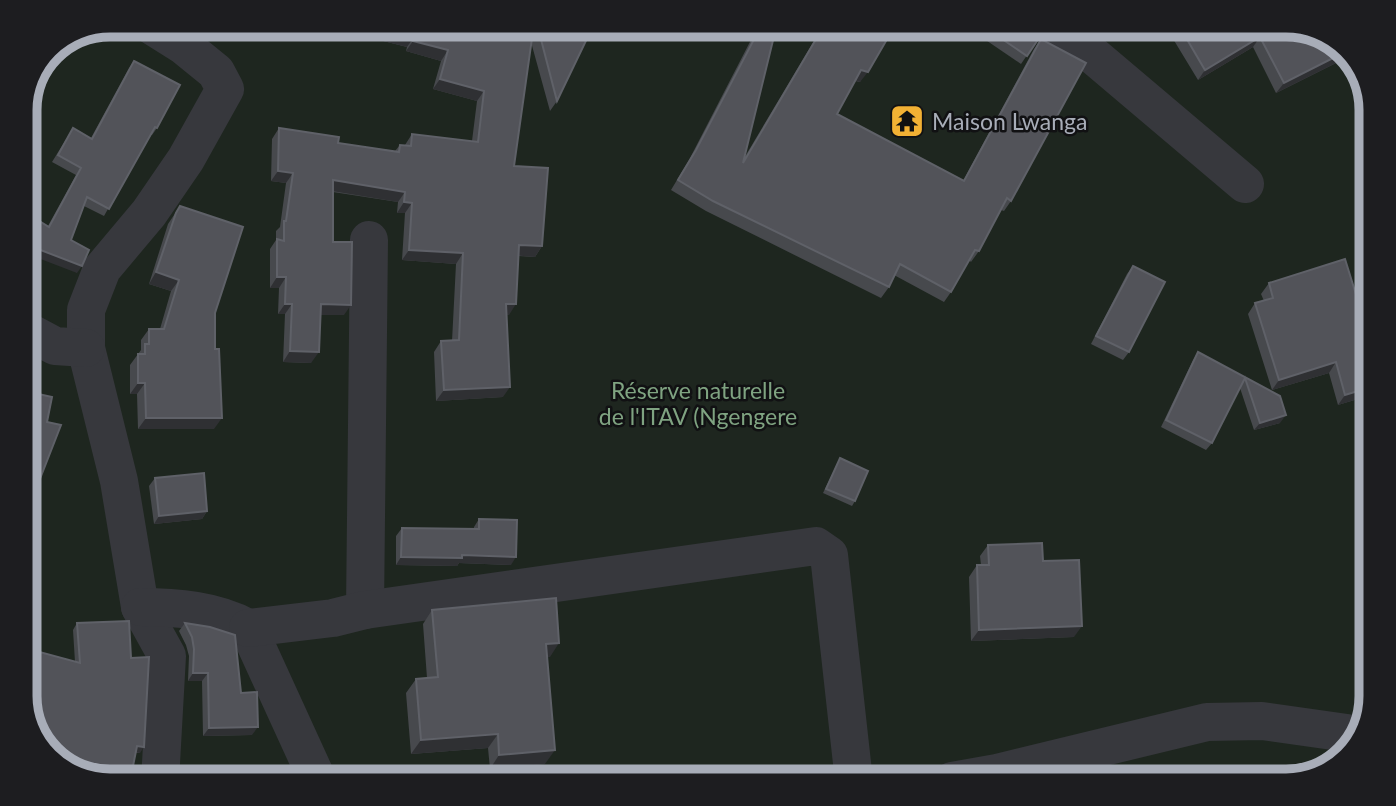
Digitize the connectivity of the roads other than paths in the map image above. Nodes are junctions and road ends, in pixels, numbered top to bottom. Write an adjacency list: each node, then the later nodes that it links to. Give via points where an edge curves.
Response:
1 (195, 37): 6 (street, via 225,89 186,159 102,269 86,310)
2 (1071, 37): 3 (street)
3 (1245, 184)
4 (369, 240): 8 (street)
5 (37, 336): 6 (street, via 55,345)
6 (86, 348): 7 (street, via 119,481)
7 (140, 607): 9 (street, via 176,607 232,619); 11 (street, via 167,656)
8 (365, 610): 9 (street); 13 (street, via 816,546 829,555)
9 (248, 628): 12 (street)
10 (1349, 733): 14 (street, via 1262,721 1207,722)
11 (161, 769)
12 (312, 769)
13 (853, 769)
14 (1014, 769)

